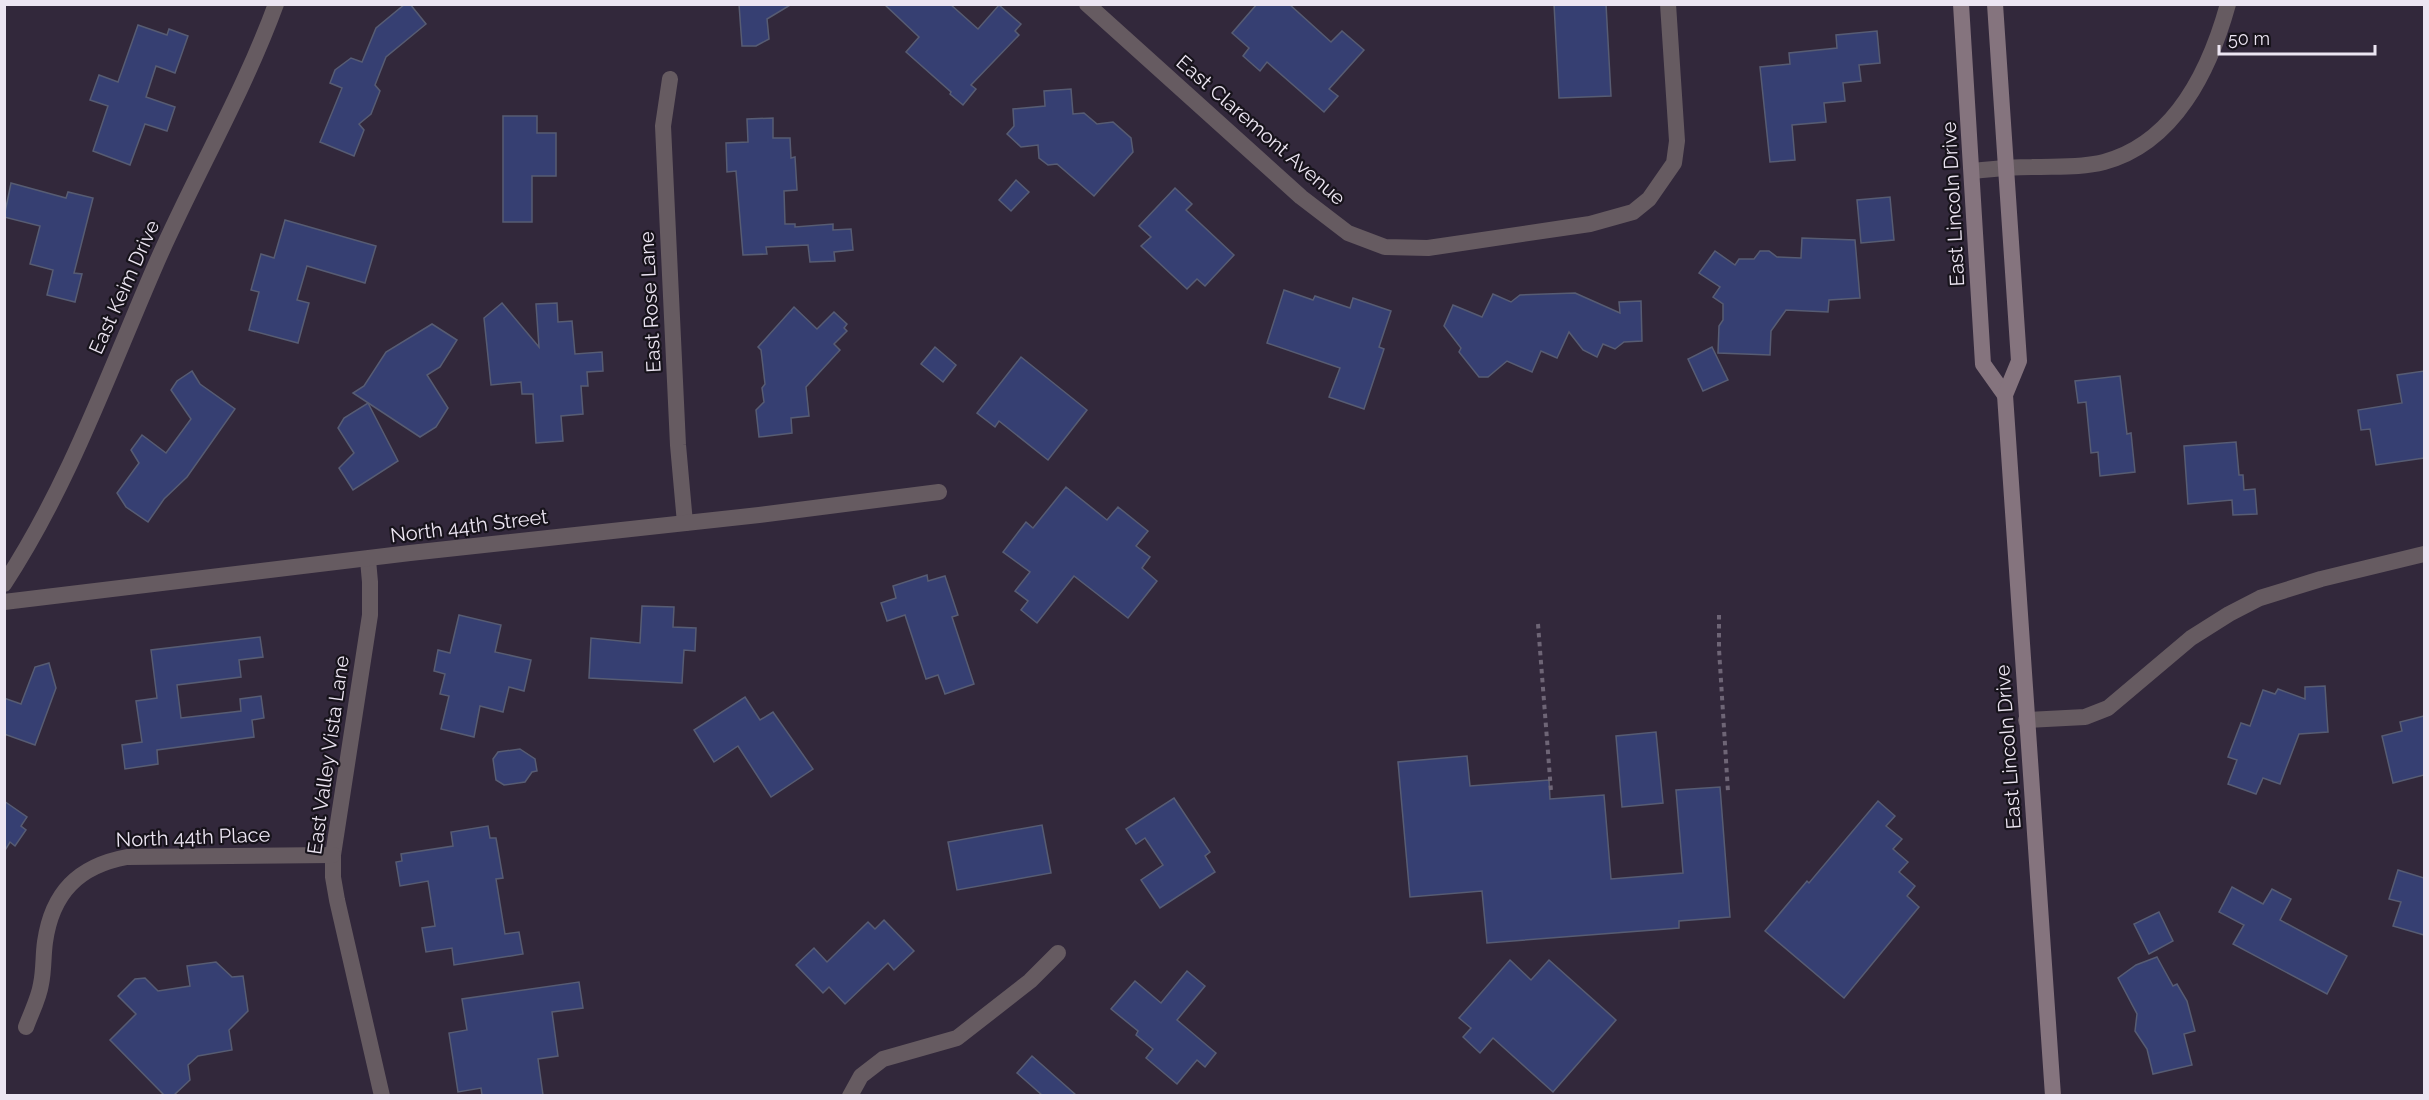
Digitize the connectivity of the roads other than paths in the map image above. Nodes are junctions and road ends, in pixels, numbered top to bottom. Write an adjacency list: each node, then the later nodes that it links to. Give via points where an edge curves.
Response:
1 (276, 4): 15 (street, East Keim Drive, via 51,504)
2 (1087, 4): 3 (street, East Claremont Avenue, via 1301,197 1348,233 1385,247 1428,248 1590,224 1633,212 1649,199 1674,163 1677,141)
3 (1668, 4)
4 (1961, 4): 9 (main road, East Lincoln Drive)
5 (1995, 4): 8 (main road, East Lincoln Drive)
6 (2228, 4): 8 (street, via 2198,83 2153,137 2132,152 2104,162)
7 (670, 79): 12 (street, East Rose Lane, via 663,126)
8 (2006, 168): 9 (street); 10 (main road, East Lincoln Drive, via 2019,361)
9 (1973, 171): 10 (main road, East Lincoln Drive, via 1983,364)
10 (2005, 394): 17 (main road, East Lincoln Drive)
11 (939, 492): 12 (street, North 44th Street)
12 (685, 523): 14 (street, North 44th Street)
13 (2424, 554): 17 (street, via 2260,598 2191,638 2108,708 2085,717)
14 (368, 560): 16 (street, North 44th Street); 18 (street, East Valley Vista Lane, via 370,615)
15 (4, 584)
16 (4, 602)
17 (2026, 720): 23 (main road, East Lincoln Drive)
18 (333, 855): 20 (street, North 44th Place, via 127,857 84,870 65,889 52,912 41,985); 21 (street, East Valley Vista Lane, via 337,900)
19 (1058, 953): 22 (street, via 1030,981 957,1038 883,1059 861,1077)
20 (26, 1027)
21 (382, 1095)
22 (850, 1095)
23 (2053, 1095)

